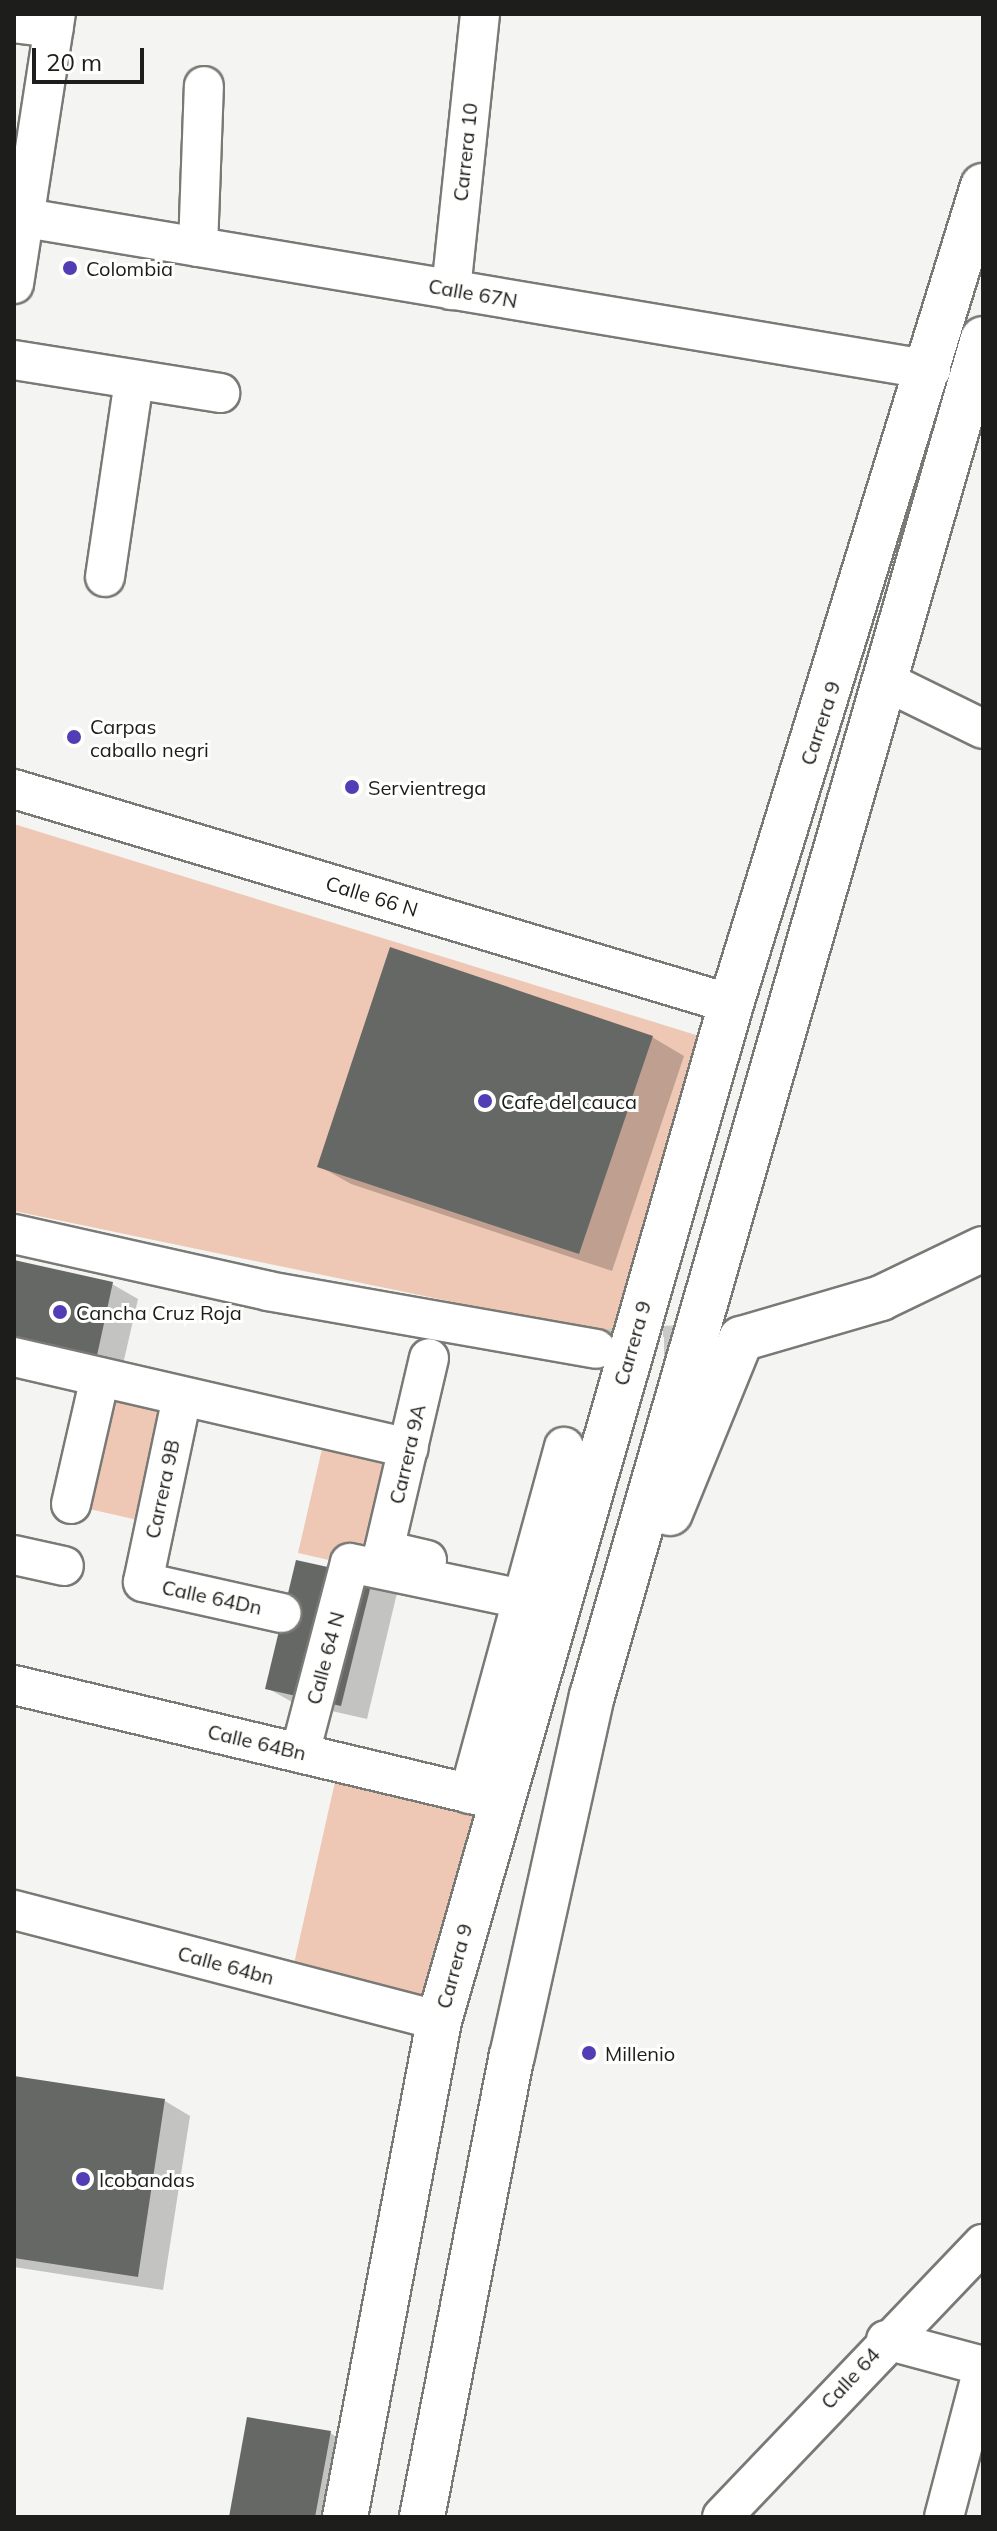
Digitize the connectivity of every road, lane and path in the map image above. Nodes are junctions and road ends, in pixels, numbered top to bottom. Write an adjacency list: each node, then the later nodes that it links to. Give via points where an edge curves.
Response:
1 (480, 14): 9 (street, Carrera 10)
2 (55, 21): 3 (street); 6 (street)
3 (14, 23)
4 (204, 86): 7 (street)
5 (983, 186): 12 (main road, Carrera 9)
6 (20, 217): 7 (street, Calle 67N); 8 (street)
7 (198, 247): 9 (street, Calle 67N)
8 (14, 284)
9 (451, 290): 12 (street, Calle 67N)
10 (983, 339): 16 (main road)
11 (14, 360): 13 (street)
12 (931, 370): 19 (main road, Carrera 9)
13 (134, 380): 14 (street); 15 (street)
14 (220, 393)
15 (105, 577)
16 (883, 680): 17 (street); 37 (main road)
17 (983, 729)
18 (14, 789): 19 (street, Calle 66 N)
19 (731, 1004): 39 (main road, Carrera 9)
20 (14, 1234): 22 (street, via 268,1291)
21 (983, 1249): 37 (main road, via 881,1298 734,1340)
22 (596, 1349)
23 (14, 1357): 25 (street)
24 (429, 1358): 28 (street, Carrera 9A)
25 (100, 1377): 26 (street); 29 (street)
26 (182, 1397): 28 (street); 33 (street, Carrera 9B)
27 (564, 1447): 34 (street)
28 (409, 1448): 31 (street, Carrera 9A)
29 (71, 1504)
30 (14, 1555): 32 (street)
31 (367, 1556): 34 (street); 38 (street, Calle 64 N)
32 (64, 1566)
33 (143, 1582): 35 (street, Calle 64Dn)
34 (520, 1591): 39 (street)
35 (282, 1613)
36 (14, 1685): 38 (street, Calle 64Bn)
37 (592, 1696): 46 (main road, via 512,2056)
38 (300, 1753): 39 (street, Calle 64Bn)
39 (484, 1797): 41 (main road, Carrera 9)
40 (14, 1910): 41 (street, Calle 64bn)
41 (439, 2021): 45 (main road, Carrera 9)
42 (983, 2244): 43 (street, Calle 64)
43 (886, 2340): 44 (street); 47 (street, Calle 64)
44 (983, 2367): 48 (street)
45 (345, 2517)
46 (422, 2517)
47 (722, 2517)
48 (944, 2517)

